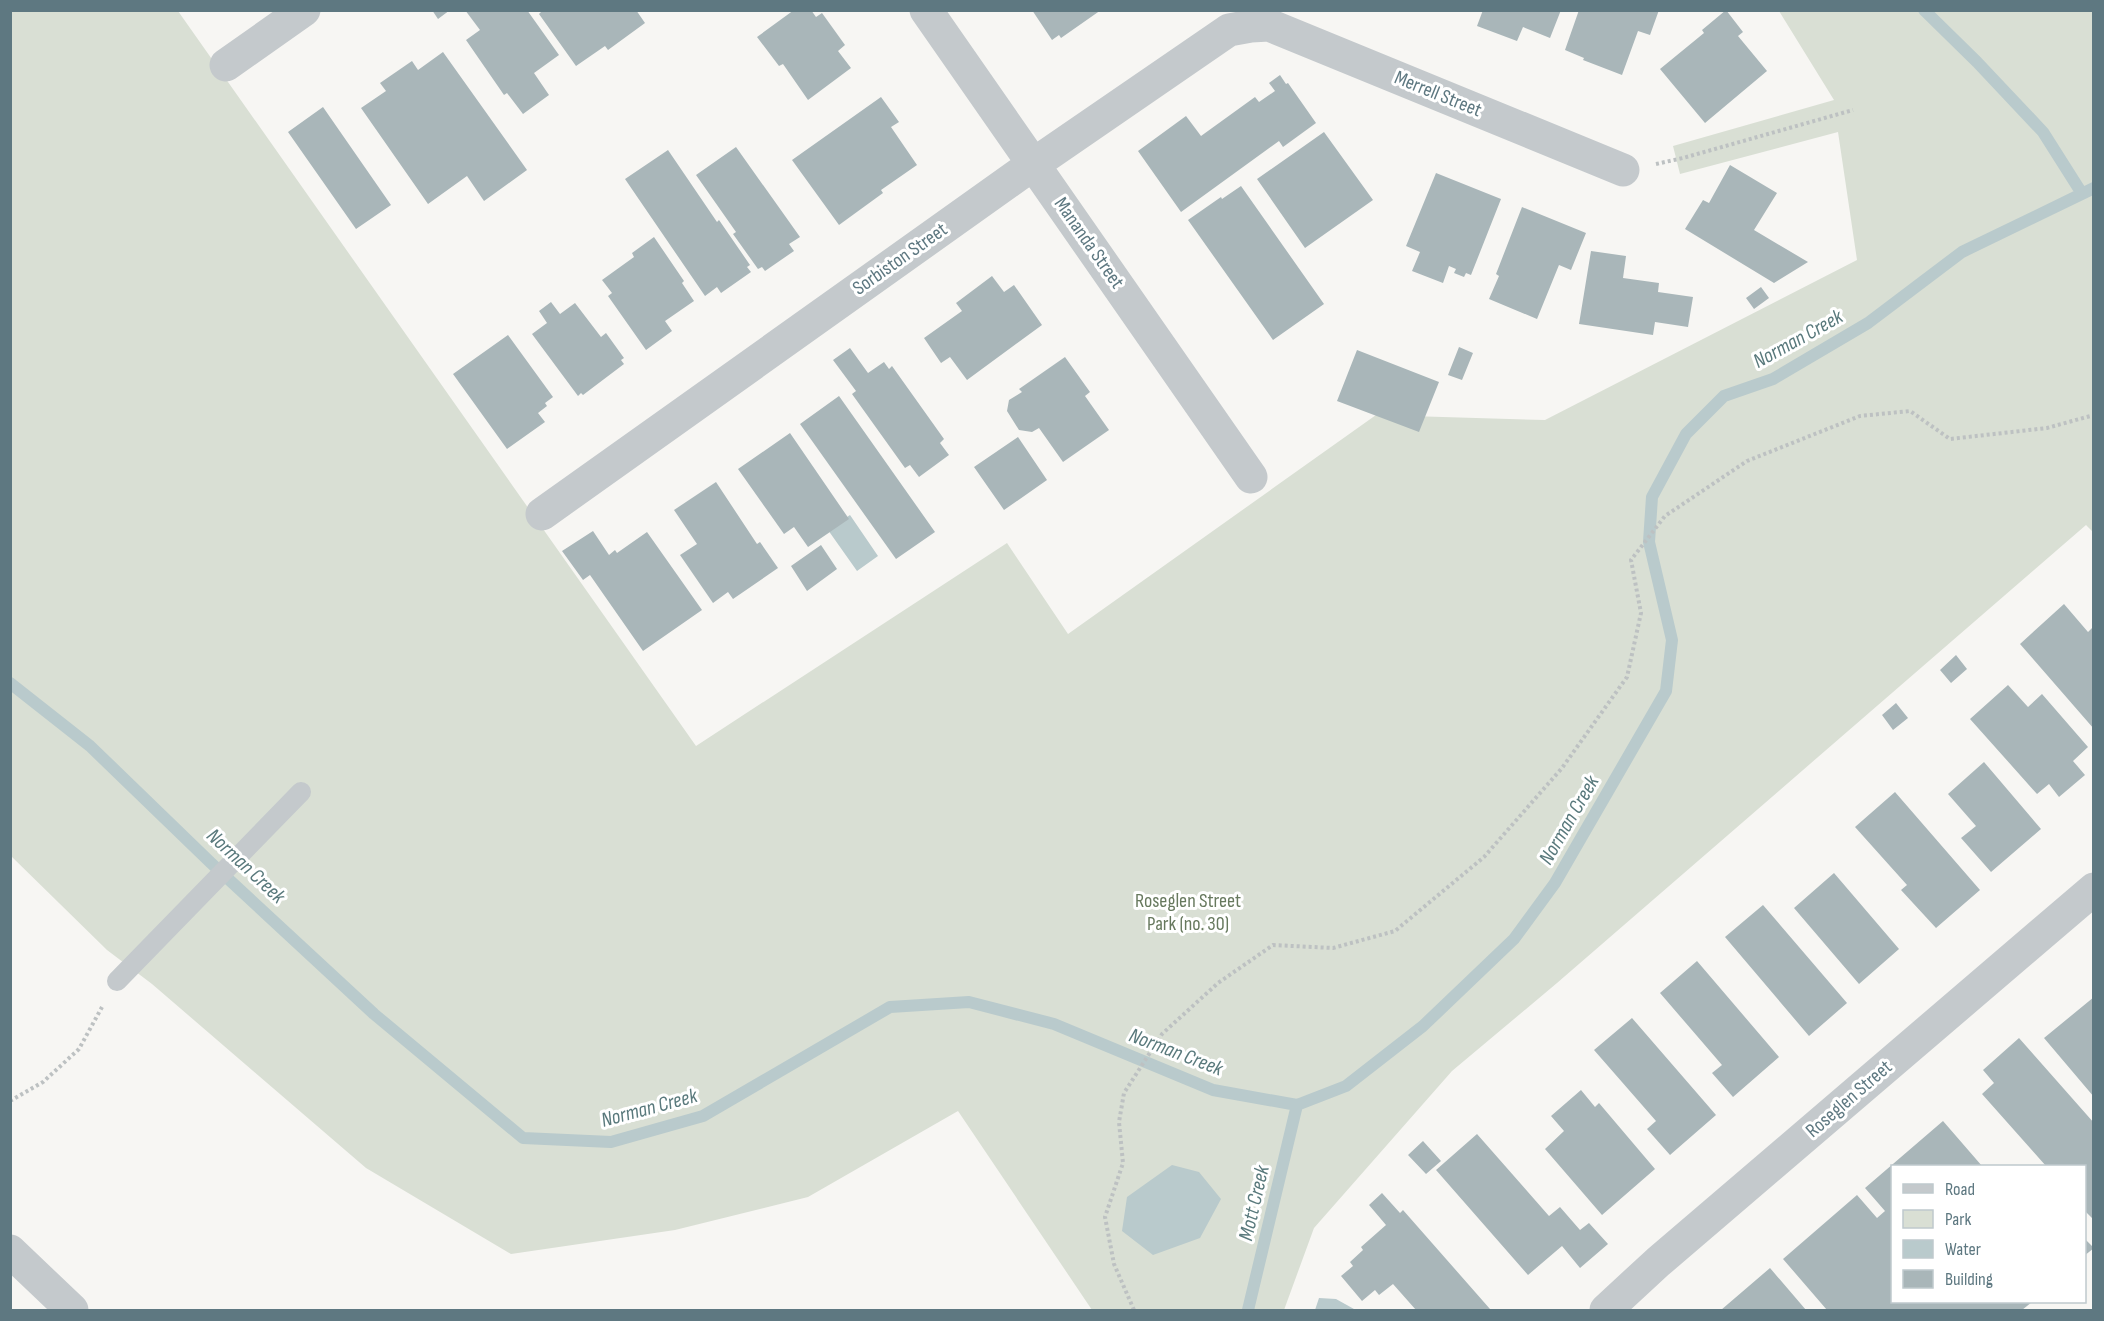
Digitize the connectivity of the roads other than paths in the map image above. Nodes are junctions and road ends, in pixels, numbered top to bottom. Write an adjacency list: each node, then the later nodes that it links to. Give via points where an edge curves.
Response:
1 (304, 10): 4 (street)
2 (926, 10): 5 (street, Mananda Street)
3 (1254, 18): 5 (street, Sorbiston Street, via 1229,30); 6 (street, Merrell Street)
4 (226, 65)
5 (1034, 164): 7 (street, Mananda Street); 8 (street, Sorbiston Street)
6 (1623, 170)
7 (1251, 477)
8 (542, 514)
9 (301, 792): 11 (lane)
10 (2094, 889): 14 (street, Roseglen Street)
11 (117, 981)
12 (10, 1251): 13 (street)
13 (72, 1311)
14 (1606, 1311)

